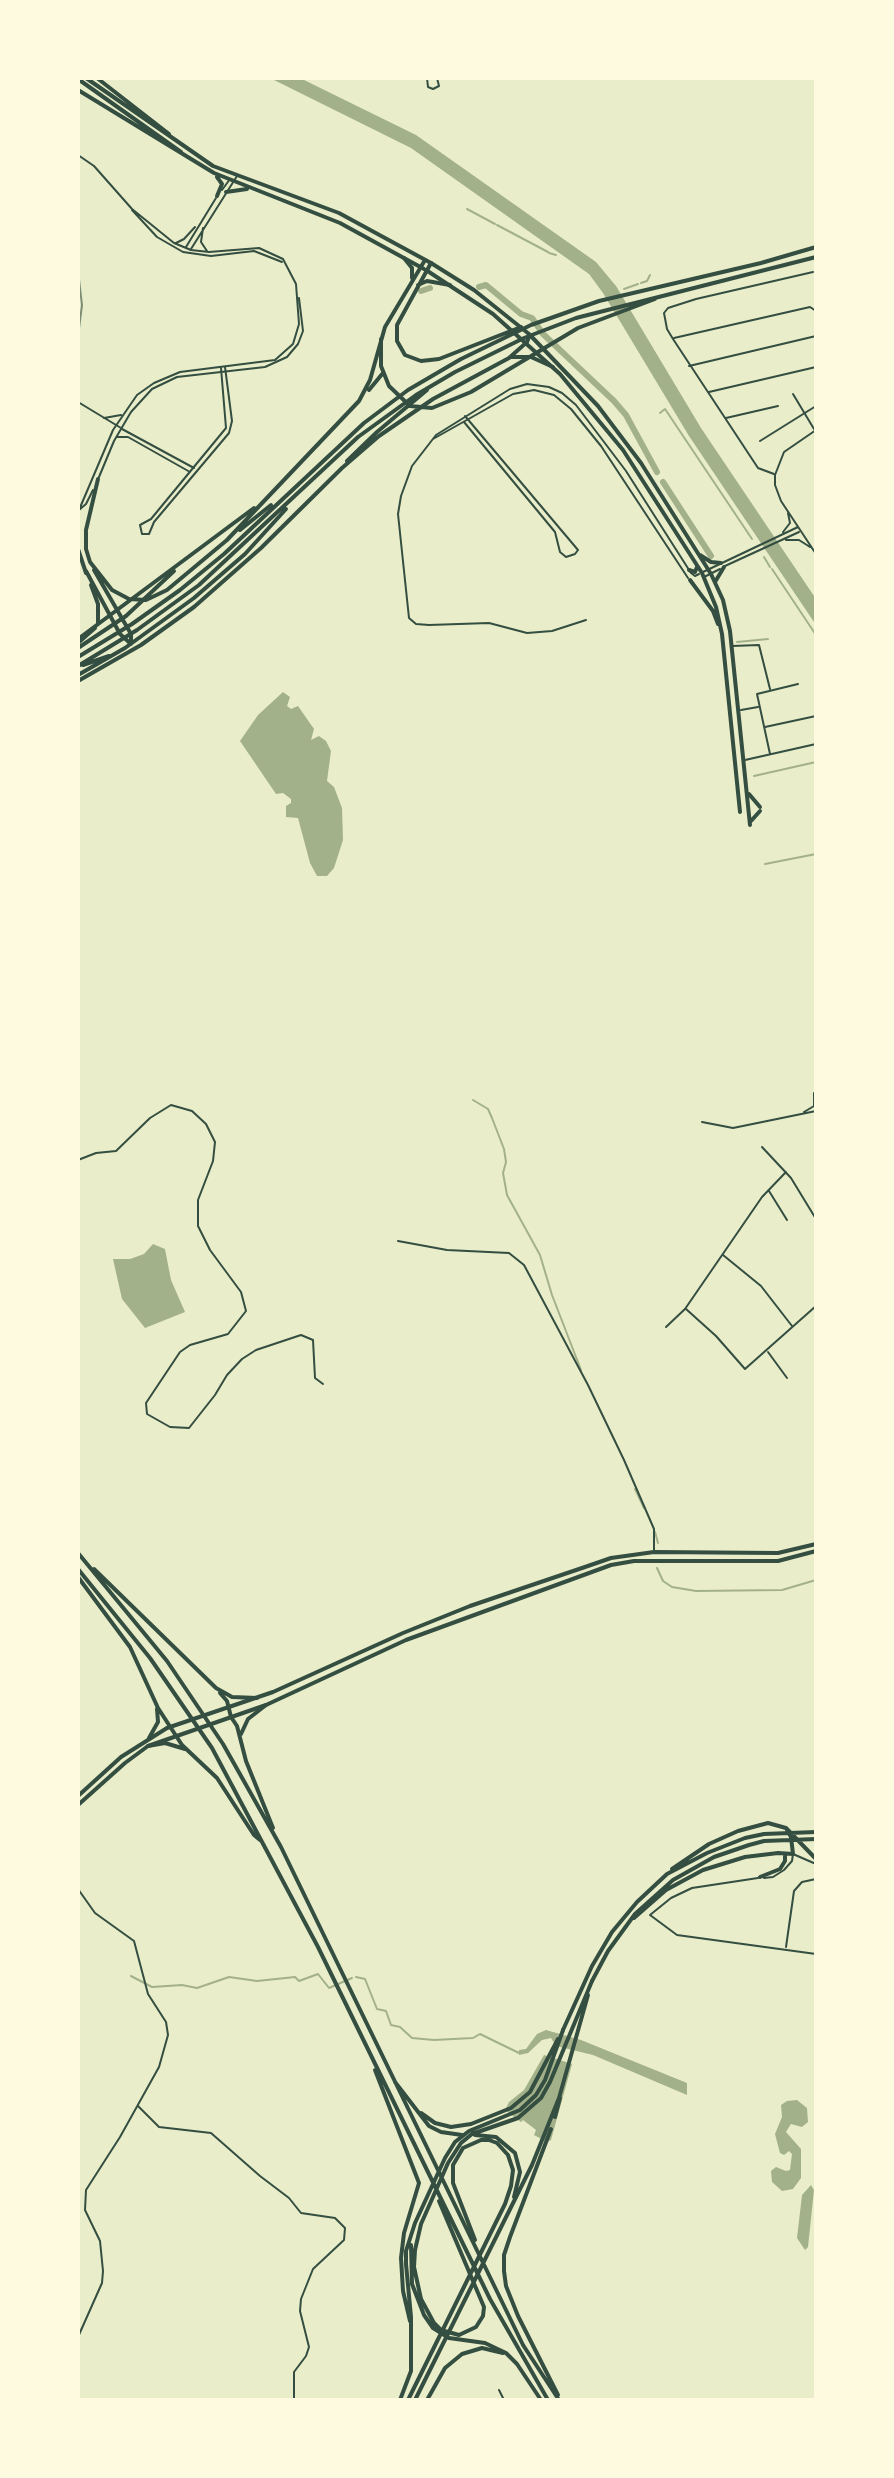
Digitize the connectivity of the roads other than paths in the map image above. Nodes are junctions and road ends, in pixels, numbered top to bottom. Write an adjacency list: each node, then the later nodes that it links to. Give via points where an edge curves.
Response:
1 (86, 78): 5 (main road)
2 (427, 78): 3 (street, via 433,89 439,86)
3 (437, 78)
4 (78, 79): 5 (main road)
5 (92, 82): 7 (main road); 7 (main road, via 122,97); 9 (main road)
6 (78, 90): 9 (main road)
7 (186, 148): 11 (main road)
8 (78, 157): 16 (street)
9 (192, 161): 10 (main road)
10 (214, 173): 12 (main road); 15 (main road, via 222,183)
11 (235, 175): 12 (street); 27 (main road, via 339,213)
12 (232, 181): 13 (main road); 14 (street); 15 (street)
13 (254, 189): 14 (main road); 26 (main road, via 340,223)
14 (226, 192): 18 (street)
15 (217, 196): 17 (street)
16 (132, 209): 19 (street); 21 (street, via 157,237)
17 (199, 223): 19 (street); 21 (street)
18 (205, 223): 23 (street); 24 (street, via 201,242)
19 (174, 243): 21 (street)
20 (816, 247): 37 (main road)
21 (184, 250): 23 (street)
22 (242, 250): 23 (street, via 211,256); 24 (street); 49 (street, via 283,262 295,278 303,331 291,353 268,366)
23 (190, 252): 24 (street)
24 (209, 252)
25 (816, 257): 33 (main road)
26 (404, 258): 28 (main road); 32 (main road, via 413,269)
27 (428, 261): 28 (main road); 38 (main road)
28 (423, 269): 30 (main road); 31 (main road); 32 (main road)
29 (810, 279): 41 (street, via 810,273 668,308 666,327)
30 (450, 285): 31 (main road, via 427,281); 42 (main road)
31 (416, 286): 37 (main road, via 397,325 401,350 409,358 427,362)
32 (408, 288): 40 (main road)
33 (672, 293): 51 (main road, via 578,328 448,403 420,408 405,403); 55 (main road, via 524,338)
34 (78, 299): 36 (main road)
35 (816, 311): 41 (street, via 810,307)
36 (78, 317)
37 (550, 318): 78 (main road, via 408,390)
38 (529, 334): 42 (main road); 43 (main road)
39 (816, 336): 46 (street)
40 (381, 339): 51 (main road); 56 (main road, via 369,385)
41 (673, 339): 46 (street)
42 (527, 342): 44 (main road); 45 (main road)
43 (545, 349): 44 (main road); 91 (main road, via 614,426)
44 (541, 354): 47 (main road)
45 (509, 358): 47 (main road, via 531,357); 69 (main road)
46 (689, 366): 53 (street)
47 (553, 367): 94 (main road, via 623,450)
48 (816, 367): 53 (street)
49 (223, 370): 50 (street); 52 (street); 61 (street, via 166,377 137,395); 73 (street, via 231,429)
50 (211, 373): 52 (street); 67 (street, via 177,377 152,389)
51 (383, 373): 56 (main road)
52 (222, 381): 73 (street, via 226,428)
53 (708, 393): 64 (street)
54 (793, 394): 60 (street)
55 (418, 396): 69 (main road); 79 (main road, via 378,422)
56 (359, 401): 77 (main road)
57 (78, 402): 62 (street)
58 (816, 406): 60 (street)
59 (775, 413): 64 (street, via 776,406)
60 (804, 413): 68 (street); 72 (street, via 762,440)
61 (123, 414): 62 (street); 66 (street)
62 (103, 417): 66 (street)
63 (463, 417): 65 (street); 71 (street); 96 (street, via 519,386 541,385 562,393 606,443)
64 (726, 418): 75 (street, via 760,469)
65 (466, 421): 65 (street, via 578,550 571,557 560,552 555,532); 71 (street); 101 (street, via 520,392 559,397 608,455)
66 (116, 425): 67 (street); 81 (street)
67 (121, 428): 70 (street); 73 (street)
68 (816, 430): 75 (street, via 784,452)
69 (378, 434): 110 (main road, via 232,574)
70 (116, 438): 74 (street, via 128,437); 76 (street)
71 (429, 442): 105 (street, via 408,473 398,514 411,621 489,623 527,633)
72 (767, 444)
73 (196, 470): 74 (street)
74 (192, 474): 82 (street); 84 (street)
75 (775, 475): 80 (street)
76 (98, 479): 81 (street); 92 (main road, via 86,530)
77 (272, 494): 87 (main road); 93 (main road)
78 (285, 495): 87 (main road); 112 (main road, via 180,590)
79 (292, 501): 109 (main road, via 221,576); 113 (main road, via 199,585)
80 (787, 510): 83 (street); 86 (street, via 789,525)
81 (78, 512)
82 (145, 523): 84 (street); 84 (street, via 139,527 142,534 148,535)
83 (798, 527): 85 (street); 86 (street)
84 (151, 528)
85 (800, 531): 88 (street); 90 (street)
86 (778, 536): 95 (street)
87 (227, 540): 92 (main road, via 160,595 138,600 112,590)
88 (780, 542): 90 (street, via 799,540); 95 (street)
89 (78, 549): 97 (main road)
90 (815, 552)
91 (698, 554): 95 (main road); 98 (main road)
92 (90, 562): 109 (main road, via 131,634)
93 (182, 564): 108 (main road); 108 (main road, via 126,616)
94 (697, 565): 96 (main road, via 697,571); 99 (main road)
95 (723, 565): 98 (street); 100 (main road)
96 (689, 570): 99 (street, via 693,576)
97 (86, 571): 104 (main road); 106 (main road, via 98,604)
98 (709, 572): 99 (street); 102 (main road)
99 (703, 575): 101 (street); 107 (main road)
100 (719, 575): 102 (main road); 103 (main road)
101 (690, 580): 107 (main road)
102 (715, 582): 103 (main road)
103 (719, 591): 111 (main road)
104 (105, 604): 106 (main road); 109 (main road)
105 (586, 620)
106 (98, 624): 108 (main road)
107 (722, 634): 124 (main road)
108 (78, 643)
109 (131, 644): 114 (main road)
110 (141, 645): 113 (main road); 114 (main road)
111 (732, 646): 116 (street, via 759,645); 118 (main road)
112 (78, 657)
113 (78, 666)
114 (78, 678)
115 (798, 684): 116 (street)
116 (770, 690): 117 (street, via 757,694)
117 (759, 706): 118 (street); 120 (street)
118 (738, 711): 123 (main road)
119 (816, 716): 120 (street)
120 (764, 727): 122 (street)
121 (816, 744): 122 (street)
122 (770, 754): 123 (street)
123 (744, 761): 125 (main road)
124 (737, 781): 125 (main road, via 742,786); 127 (main road)
125 (746, 781): 126 (main road)
126 (747, 792): 126 (main road, via 750,825 760,809)
127 (740, 812)
128 (814, 1093): 130 (street, via 814,1106)
129 (816, 1111): 130 (street)
130 (803, 1113): 131 (street, via 733,1128)
131 (702, 1122)
132 (762, 1147): 134 (street)
133 (78, 1160): 146 (street, via 116,1151 171,1105 192,1111 215,1142 198,1200 198,1226 245,1299 246,1311 228,1334 180,1352 146,1403 147,1414 170,1427 189,1428 242,1359 301,1335 313,1340 315,1378)
134 (786, 1172): 135 (street); 136 (street)
135 (768, 1190): 137 (street); 139 (street)
136 (816, 1219)
137 (787, 1220)
138 (398, 1241): 149 (street, via 509,1253 524,1265 624,1460 654,1529)
139 (723, 1255): 141 (street); 143 (street, via 761,1286)
140 (816, 1306): 143 (street)
141 (685, 1309): 142 (street); 144 (street, via 742,1368)
142 (666, 1327)
143 (793, 1327): 144 (street)
144 (768, 1351): 145 (street)
145 (787, 1378)
146 (323, 1384)
147 (816, 1544): 150 (main road, via 778,1553)
148 (816, 1551): 152 (main road, via 778,1561)
149 (654, 1552): 150 (main road); 156 (main road, via 611,1558)
150 (714, 1552): 152 (main road)
151 (78, 1553): 153 (main road)
152 (718, 1562): 158 (main road, via 611,1565)
153 (88, 1566): 162 (main road); 180 (main road, via 192,1695)
154 (78, 1569): 179 (main road, via 180,1700)
155 (78, 1577): 163 (main road, via 130,1647)
156 (470, 1606): 157 (main road); 158 (main road, via 469,1613)
157 (456, 1612): 159 (main road, via 464,1613); 160 (main road)
158 (479, 1613): 159 (main road)
159 (464, 1619): 161 (main road, via 406,1640)
160 (294, 1684): 161 (main road); 164 (main road)
161 (310, 1687): 165 (main road)
162 (216, 1688): 164 (main road, via 232,1697); 166 (main road)
163 (153, 1695): 168 (main road); 171 (main road, via 158,1722)
164 (257, 1698): 166 (main road)
165 (266, 1705): 167 (main road); 170 (main road, via 248,1719)
166 (230, 1706): 167 (main road); 168 (main road)
167 (231, 1717): 169 (main road); 170 (main road)
168 (171, 1727): 169 (main road); 171 (main road)
169 (177, 1735): 172 (main road); 173 (main road)
170 (241, 1737): 180 (main road)
171 (149, 1738): 174 (main road)
172 (148, 1746): 173 (main road, via 165,1743); 175 (main road)
173 (187, 1750): 179 (main road, via 217,1778)
174 (78, 1796)
175 (78, 1805)
176 (786, 1828): 182 (main road); 183 (main road); 184 (main road, via 768,1823 738,1831 700,1848)
177 (816, 1832): 184 (main road, via 764,1834 726,1845)
178 (816, 1839): 188 (main road, via 764,1841 731,1850 656,1893)
179 (262, 1841): 193 (main road)
180 (281, 1847): 194 (main road)
181 (784, 1853): 182 (main road); 185 (main road, via 780,1869); 188 (main road, via 745,1857 703,1870 666,1890)
182 (793, 1854): 183 (street); 185 (street, via 784,1870)
183 (816, 1862)
184 (667, 1874): 192 (main road, via 612,1932)
185 (760, 1877): 189 (street, via 692,1888 650,1915 677,1935)
186 (816, 1879): 189 (street, via 802,1882 794,1891)
187 (78, 1889): 195 (street, via 95,1913 134,1941 148,1994 166,2022 159,2067)
188 (629, 1921): 191 (main road, via 592,1981)
189 (786, 1949): 190 (street)
190 (816, 1954)
191 (581, 2013): 197 (main road); 200 (main road, via 541,2098 518,2118 461,2143)
192 (563, 2030): 196 (main road, via 536,2084 504,2111 451,2127); 200 (main road, via 536,2095 520,2110 455,2142)
193 (377, 2070): 198 (main road); 202 (main road, via 419,2183 402,2244 403,2291)
194 (393, 2080): 196 (main road); 201 (main road)
195 (137, 2106): 203 (street, via 86,2190 85,2210 100,2241 103,2271); 206 (street, via 159,2127 211,2133 301,2213 335,2218 345,2228 344,2240 313,2269 301,2299 309,2347 294,2372)
196 (415, 2109): 199 (main road, via 436,2130 489,2136 509,2146 520,2172)
197 (535, 2166): 199 (main road); 214 (main road, via 504,2255 504,2271 518,2316)
198 (429, 2176): 200 (main road, via 483,2303 482,2320 468,2333 441,2330 421,2299 414,2267); 213 (main road)
199 (511, 2208): 209 (main road)
200 (418, 2224): 202 (main road, via 406,2251); 204 (main road, via 410,2250 412,2284 433,2328 456,2340 501,2349)
201 (483, 2261): 208 (main road, via 453,2183 453,2165 463,2148 489,2140 508,2155 513,2177 505,2204 431,2350); 214 (main road, via 535,2366)
202 (412, 2325): 207 (main road, via 411,2371)
203 (78, 2337)
204 (520, 2368): 210 (main road, via 501,2352 477,2349 453,2360); 212 (main road)
205 (499, 2390): 211 (street)
206 (294, 2400)
207 (400, 2400)
208 (408, 2400)
209 (415, 2400)
210 (427, 2400)
211 (504, 2400)
212 (541, 2400)
213 (548, 2400)
214 (560, 2400)

